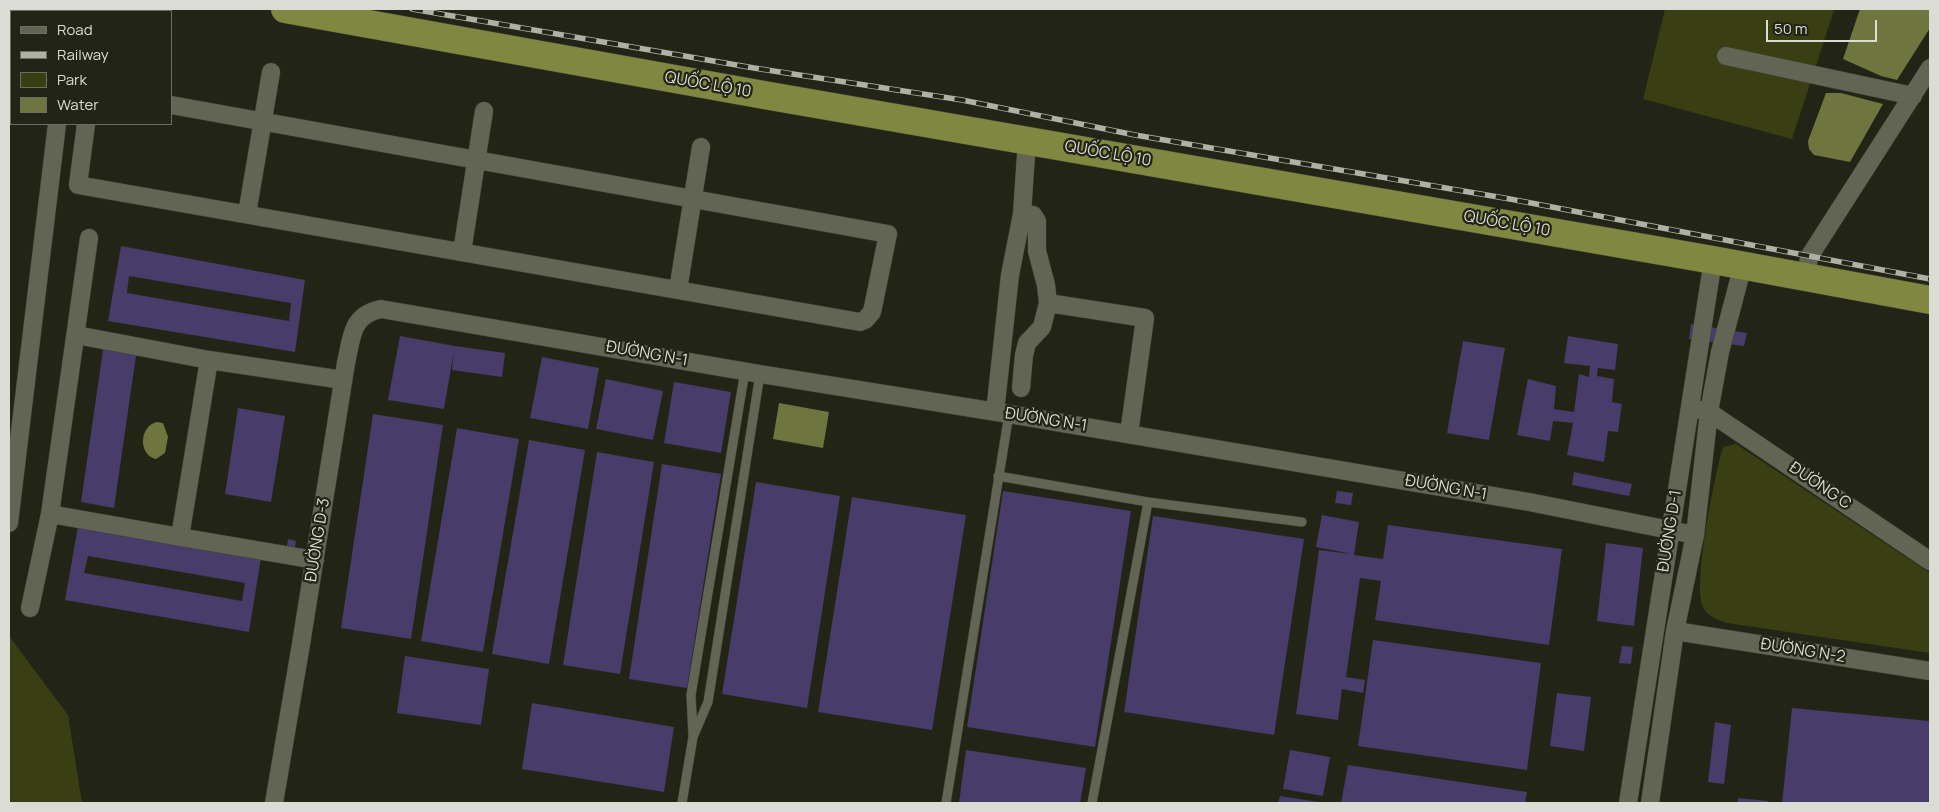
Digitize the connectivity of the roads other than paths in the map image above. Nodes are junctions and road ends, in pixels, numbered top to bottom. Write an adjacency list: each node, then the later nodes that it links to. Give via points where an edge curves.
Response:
1 (285, 9): 11 (highway, QUỐC LỘ 10)
2 (1726, 56): 5 (street)
3 (1930, 68): 5 (street)
4 (271, 72): 8 (street)
5 (1913, 96): 21 (street, via 1809,257)
6 (172, 104): 8 (street)
7 (484, 111): 13 (street)
8 (262, 121): 13 (street); 15 (street)
9 (57, 125): 39 (street)
10 (86, 125): 15 (street, via 78,185)
11 (1027, 140): 16 (street); 19 (highway, QUỐC LỘ 10)
12 (701, 147): 14 (street)
13 (476, 160): 14 (street); 18 (street)
14 (692, 199): 22 (street); 22 (street, via 888,234 872,312 863,322)
15 (247, 214): 18 (street)
16 (1022, 214): 24 (street, via 1033,215 1037,221 1037,251); 33 (street, via 1010,275)
17 (89, 238): 26 (street)
18 (462, 252): 22 (street)
19 (1713, 260): 20 (highway, QUỐC LỘ 10); 31 (street, ĐƯỜNG D-1)
20 (1743, 265): 21 (highway, QUỐC LỘ 10); 32 (street, ĐƯỜNG D-1, via 1720,352)
21 (1806, 278): 23 (highway, QUỐC LỘ 10)
22 (678, 290)
23 (1930, 300)
24 (1048, 303): 30 (street, via 1042,327 1027,343); 34 (street, via 1146,318)
25 (397, 311): 28 (street, ĐƯỜNG N-1); 29 (street, ĐƯỜNG D-3, via 381,308 358,320)
26 (76, 335): 27 (street); 37 (street)
27 (209, 360): 29 (street); 42 (street)
28 (752, 373): 33 (street, ĐƯỜNG N-1); 48 (lane, via 708,702); 48 (lane, via 691,694)
29 (343, 380): 43 (street, ĐƯỜNG D-3)
30 (1021, 388)
31 (1690, 409): 32 (street); 40 (street, ĐƯỜNG D-1)
32 (1709, 412): 41 (street, ĐƯỜNG D-1); 44 (street, ĐƯỜNG C)
33 (1002, 413): 34 (street, ĐƯỜNG N-1); 35 (lane)
34 (1129, 434): 40 (street, ĐƯỜNG N-1, via 1529,502)
35 (998, 476): 36 (lane); 51 (lane)
36 (1148, 502): 38 (lane); 52 (lane)
37 (50, 514): 42 (street); 45 (street)
38 (1302, 522)
39 (9, 523)
40 (1670, 530): 41 (street, ĐƯỜNG N-1); 53 (street, ĐƯỜNG D-1)
41 (1694, 535): 46 (street, ĐƯỜNG D-1)
42 (180, 538): 43 (street)
43 (315, 560): 49 (street, ĐƯỜNG D-3)
44 (1930, 561)
45 (30, 608)
46 (1675, 631): 47 (street, ĐƯỜNG N-2); 54 (street, ĐƯỜNG D-1)
47 (1930, 670)
48 (694, 737): 50 (lane)
49 (274, 803)
50 (682, 803)
51 (946, 803)
52 (1092, 803)
53 (1628, 803)
54 (1650, 803)

